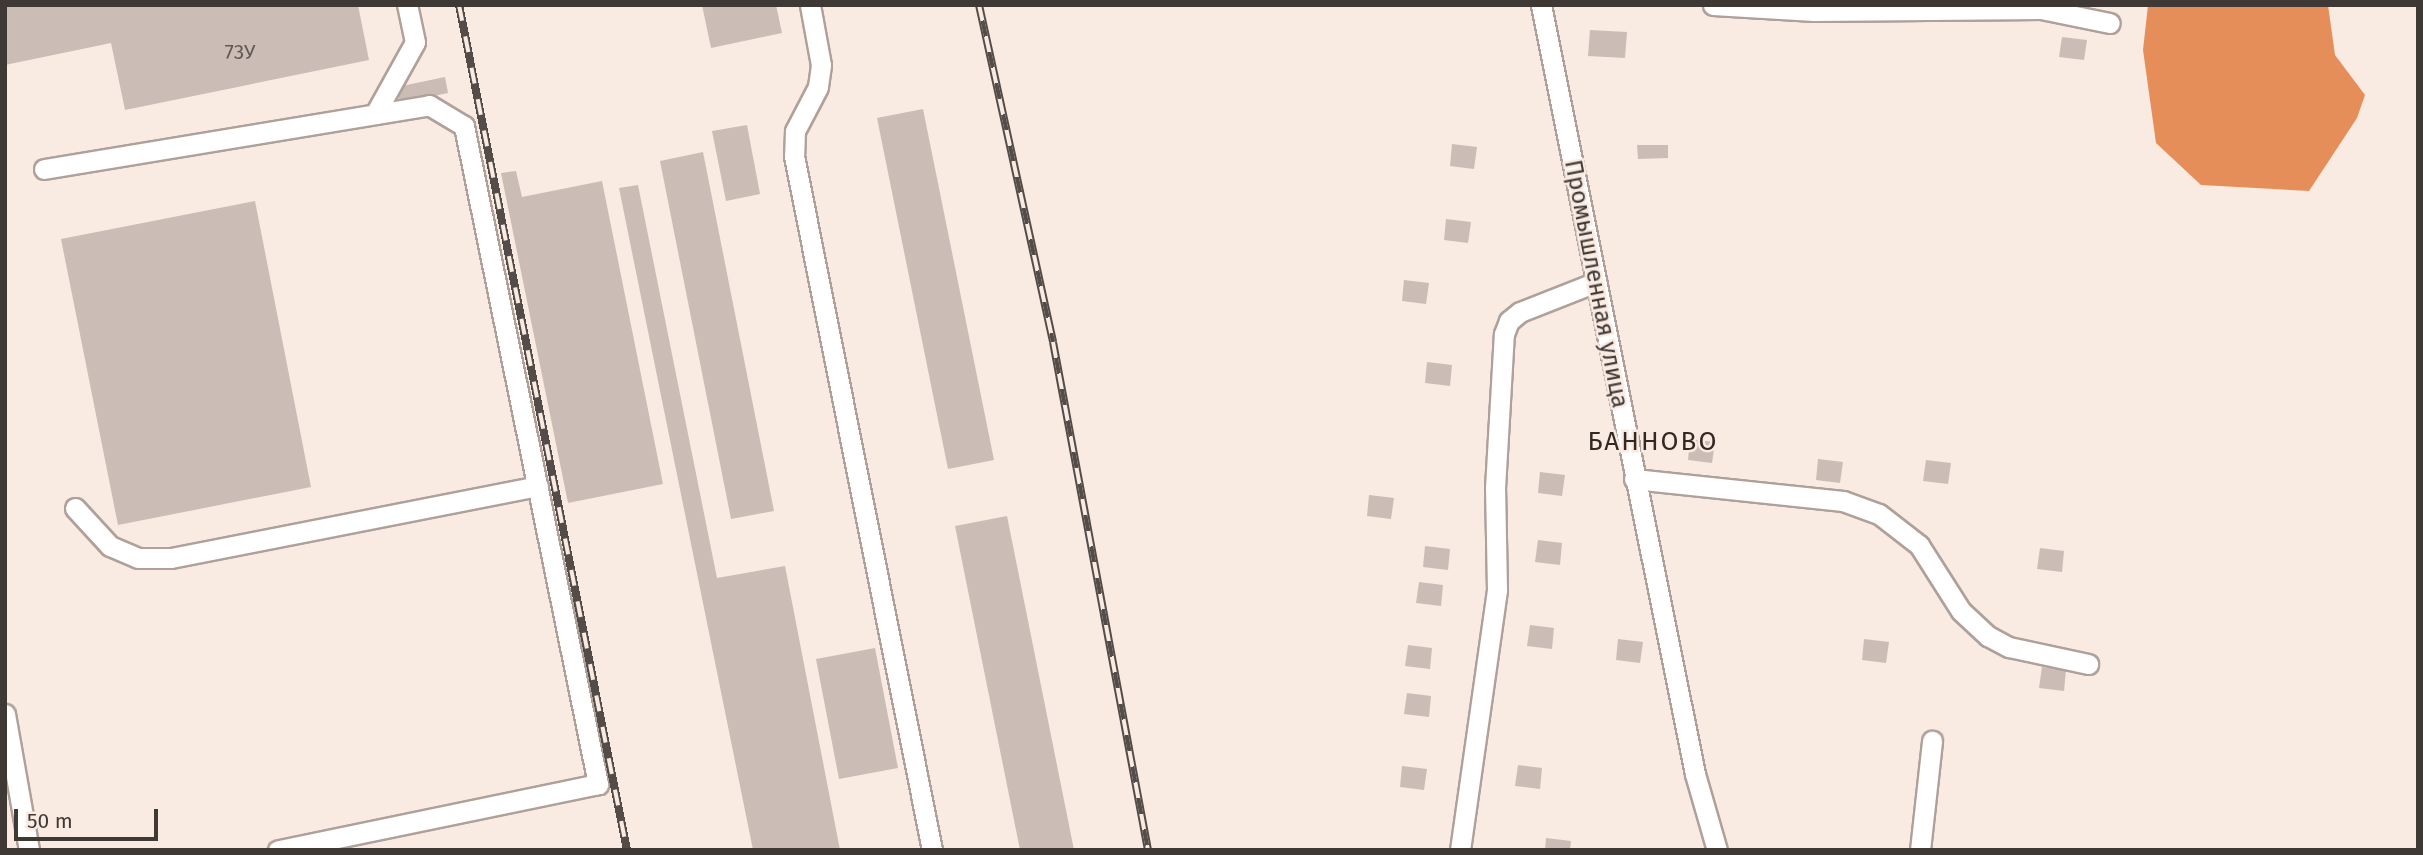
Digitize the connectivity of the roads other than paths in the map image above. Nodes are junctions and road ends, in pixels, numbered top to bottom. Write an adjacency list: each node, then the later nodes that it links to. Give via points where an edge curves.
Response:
1 (407, 5): 6 (street, via 415,42)
2 (810, 5): 17 (street, via 821,65 818,87 796,131 794,156)
3 (1541, 5): 8 (street, Промышленная улица)
4 (1713, 5): 5 (street, via 1814,11 2041,9)
5 (2110, 23)
6 (375, 114): 7 (street); 10 (street, via 429,106 464,126)
7 (44, 169)
8 (1596, 282): 9 (street, Промышленная улица); 18 (street, via 1520,312 1509,321 1504,334 1495,488 1497,590)
9 (1634, 478): 12 (street, via 1843,501 1880,514 1919,545 1961,611 1988,636 2009,647); 19 (street, Промышленная улица, via 1695,774)
10 (538, 486): 11 (street, via 171,558 138,558 110,546); 16 (street, via 598,784)
11 (75, 508)
12 (2088, 664)
13 (5, 714): 15 (street)
14 (1932, 741): 20 (street)
15 (29, 850)
16 (278, 850)
17 (932, 850)
18 (1460, 850)
19 (1717, 850)
20 (1920, 850)

